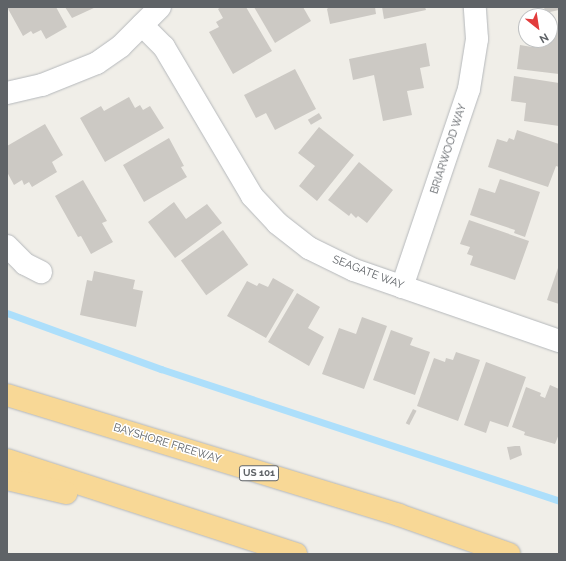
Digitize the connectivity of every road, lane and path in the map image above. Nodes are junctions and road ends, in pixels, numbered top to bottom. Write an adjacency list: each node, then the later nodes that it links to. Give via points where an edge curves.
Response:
1 (160, 7): 3 (street)
2 (475, 7): 7 (street, BRIARWOOD WAY, via 477,39 469,89)
3 (142, 25): 4 (street, via 121,46 97,64 49,83); 7 (street, SEAGATE WAY, via 164,47 252,196 277,223 308,248 354,270)
4 (7, 93)
5 (7, 246): 6 (street, via 25,264)
6 (41, 272)
7 (402, 287): 8 (street, SEAGATE WAY)
8 (559, 341)
9 (7, 396): 14 (highway, BAYSHORE FREEWAY / US 101, via 399,515)
10 (7, 460): 12 (highway)
11 (7, 479): 12 (highway)
12 (224, 530): 13 (highway)
13 (296, 554)
14 (509, 554)

